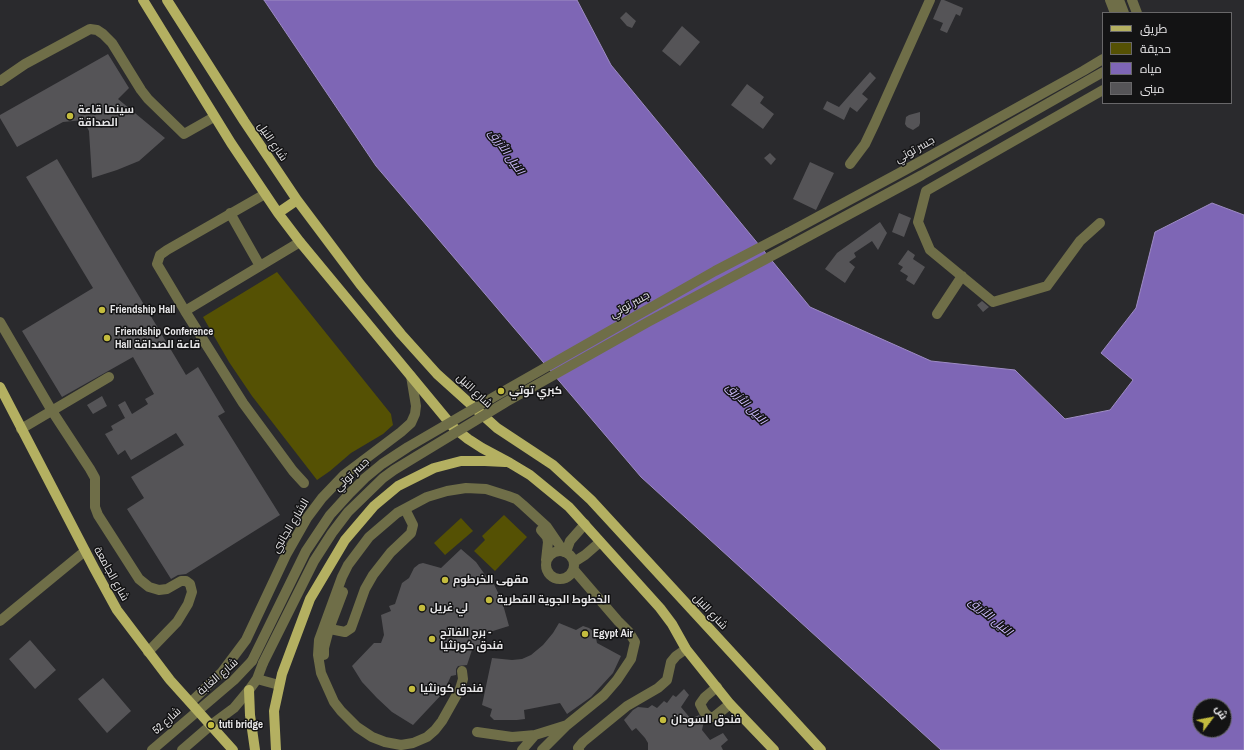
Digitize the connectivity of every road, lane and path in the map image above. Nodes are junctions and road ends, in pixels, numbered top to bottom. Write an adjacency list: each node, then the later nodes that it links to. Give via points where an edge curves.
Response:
1 (143, 0): 14 (main road)
2 (167, 0): 17 (main road, شارع النيل)
3 (930, 0): 15 (street, via 876,123)
4 (1110, 0): 7 (street)
5 (1119, 0): 8 (street)
6 (1132, 0): 9 (street)
7 (1115, 12)
8 (1124, 12)
9 (1137, 12)
10 (1102, 60): 45 (street, جسر توتي, bridge, via 905,170 648,308 408,446 382,464 350,493 318,532)
11 (1102, 73): 47 (street, جسر توتي, bridge, via 922,175 648,322 506,402 394,470 348,512 314,560)
12 (0, 81): 14 (street, via 25,64 90,29 97,30 112,43 148,100 184,134)
13 (1102, 91): 23 (street, via 926,191 918,222 930,250)
14 (214, 116): 16 (main road)
15 (850, 164)
16 (265, 194): 18 (street); 19 (main road)
17 (297, 200): 19 (main road); 66 (main road, شارع النيل, via 401,334 437,374 497,428 553,465 580,490)
18 (230, 213): 22 (street); 24 (street, via 160,255 157,264)
19 (278, 213): 21 (main road)
20 (1100, 223): 23 (street, via 1080,241 1047,286 993,302)
21 (300, 242): 22 (street); 27 (main road)
22 (260, 266): 24 (street)
23 (962, 276): 25 (street)
24 (184, 311): 33 (street, via 243,403)
25 (937, 314)
26 (0, 322): 30 (street)
27 (411, 376): 32 (main road, via 453,427 472,442); 52 (street, الشارع الجانبي, via 416,406 416,414 411,422 344,475 322,498 286,554 246,640)
28 (109, 377): 30 (street)
29 (0, 387): 31 (main road, شارع الجامعة)
30 (52, 410): 31 (street); 44 (street, via 94,478 95,507 98,515 139,579 149,587 159,590 167,589 181,581 190,584 192,592 188,604 177,622)
31 (21, 429): 37 (main road, شارع الجامعة)
32 (510, 463): 35 (main road, via 552,491); 48 (main road, via 461,461 434,468 398,486 374,506 346,540 310,599)
33 (304, 483)
34 (407, 513): 39 (street, via 429,503 464,494 500,499 519,510 544,533 548,542); 42 (street, via 385,529 354,566); 42 (street, via 412,525 411,533 391,552 373,575 359,604 353,624 345,632)
35 (585, 524): 36 (main road); 38 (street, via 570,541)
36 (600, 542): 40 (street); 43 (main road, via 672,624)
37 (85, 551): 41 (street); 44 (main road, شارع الجامعة, via 117,610)
38 (565, 552): 39 (street, via 554,552); 40 (street, via 571,557); 42 (street, via 547,527 516,499 486,489 466,488 427,497 397,513 377,530 348,565)
39 (546, 560): 40 (street, via 547,572 555,579 561,580 571,575)
40 (574, 566): 54 (street, via 635,642 631,660 617,680 604,695)
41 (0, 621)
42 (326, 628): 46 (street, via 318,644 319,662 334,702 357,728 385,742 401,745 413,743 435,730 460,689 463,679)
43 (686, 649): 49 (main road); 64 (street, via 671,662 667,680 627,706 583,742)
44 (148, 652): 52 (main road, شارع الجامعة)
45 (252, 660): 52 (street, شارع الغابة, via 234,680)
46 (459, 675)
47 (257, 679): 48 (street); 50 (street)
48 (279, 685): 61 (main road, via 274,711)
49 (717, 687): 51 (main road); 51 (street, via 700,704 704,712 709,717 714,717)
50 (249, 690): 53 (street, via 234,708); 60 (main road)
51 (730, 704): 65 (main road)
52 (195, 706): 53 (main road, شارع الجامعة); 57 (street, شارع 52)
53 (211, 725): 58 (street); 59 (main road, شارع الجامعة)
54 (567, 725): 56 (street); 63 (street)
55 (477, 732): 56 (street, via 512,737)
56 (536, 735): 62 (street)
57 (152, 750)
58 (182, 750)
59 (234, 750)
60 (255, 750)
61 (276, 750)
62 (522, 750)
63 (542, 750)
64 (579, 750)
65 (774, 750)
66 (821, 750)

